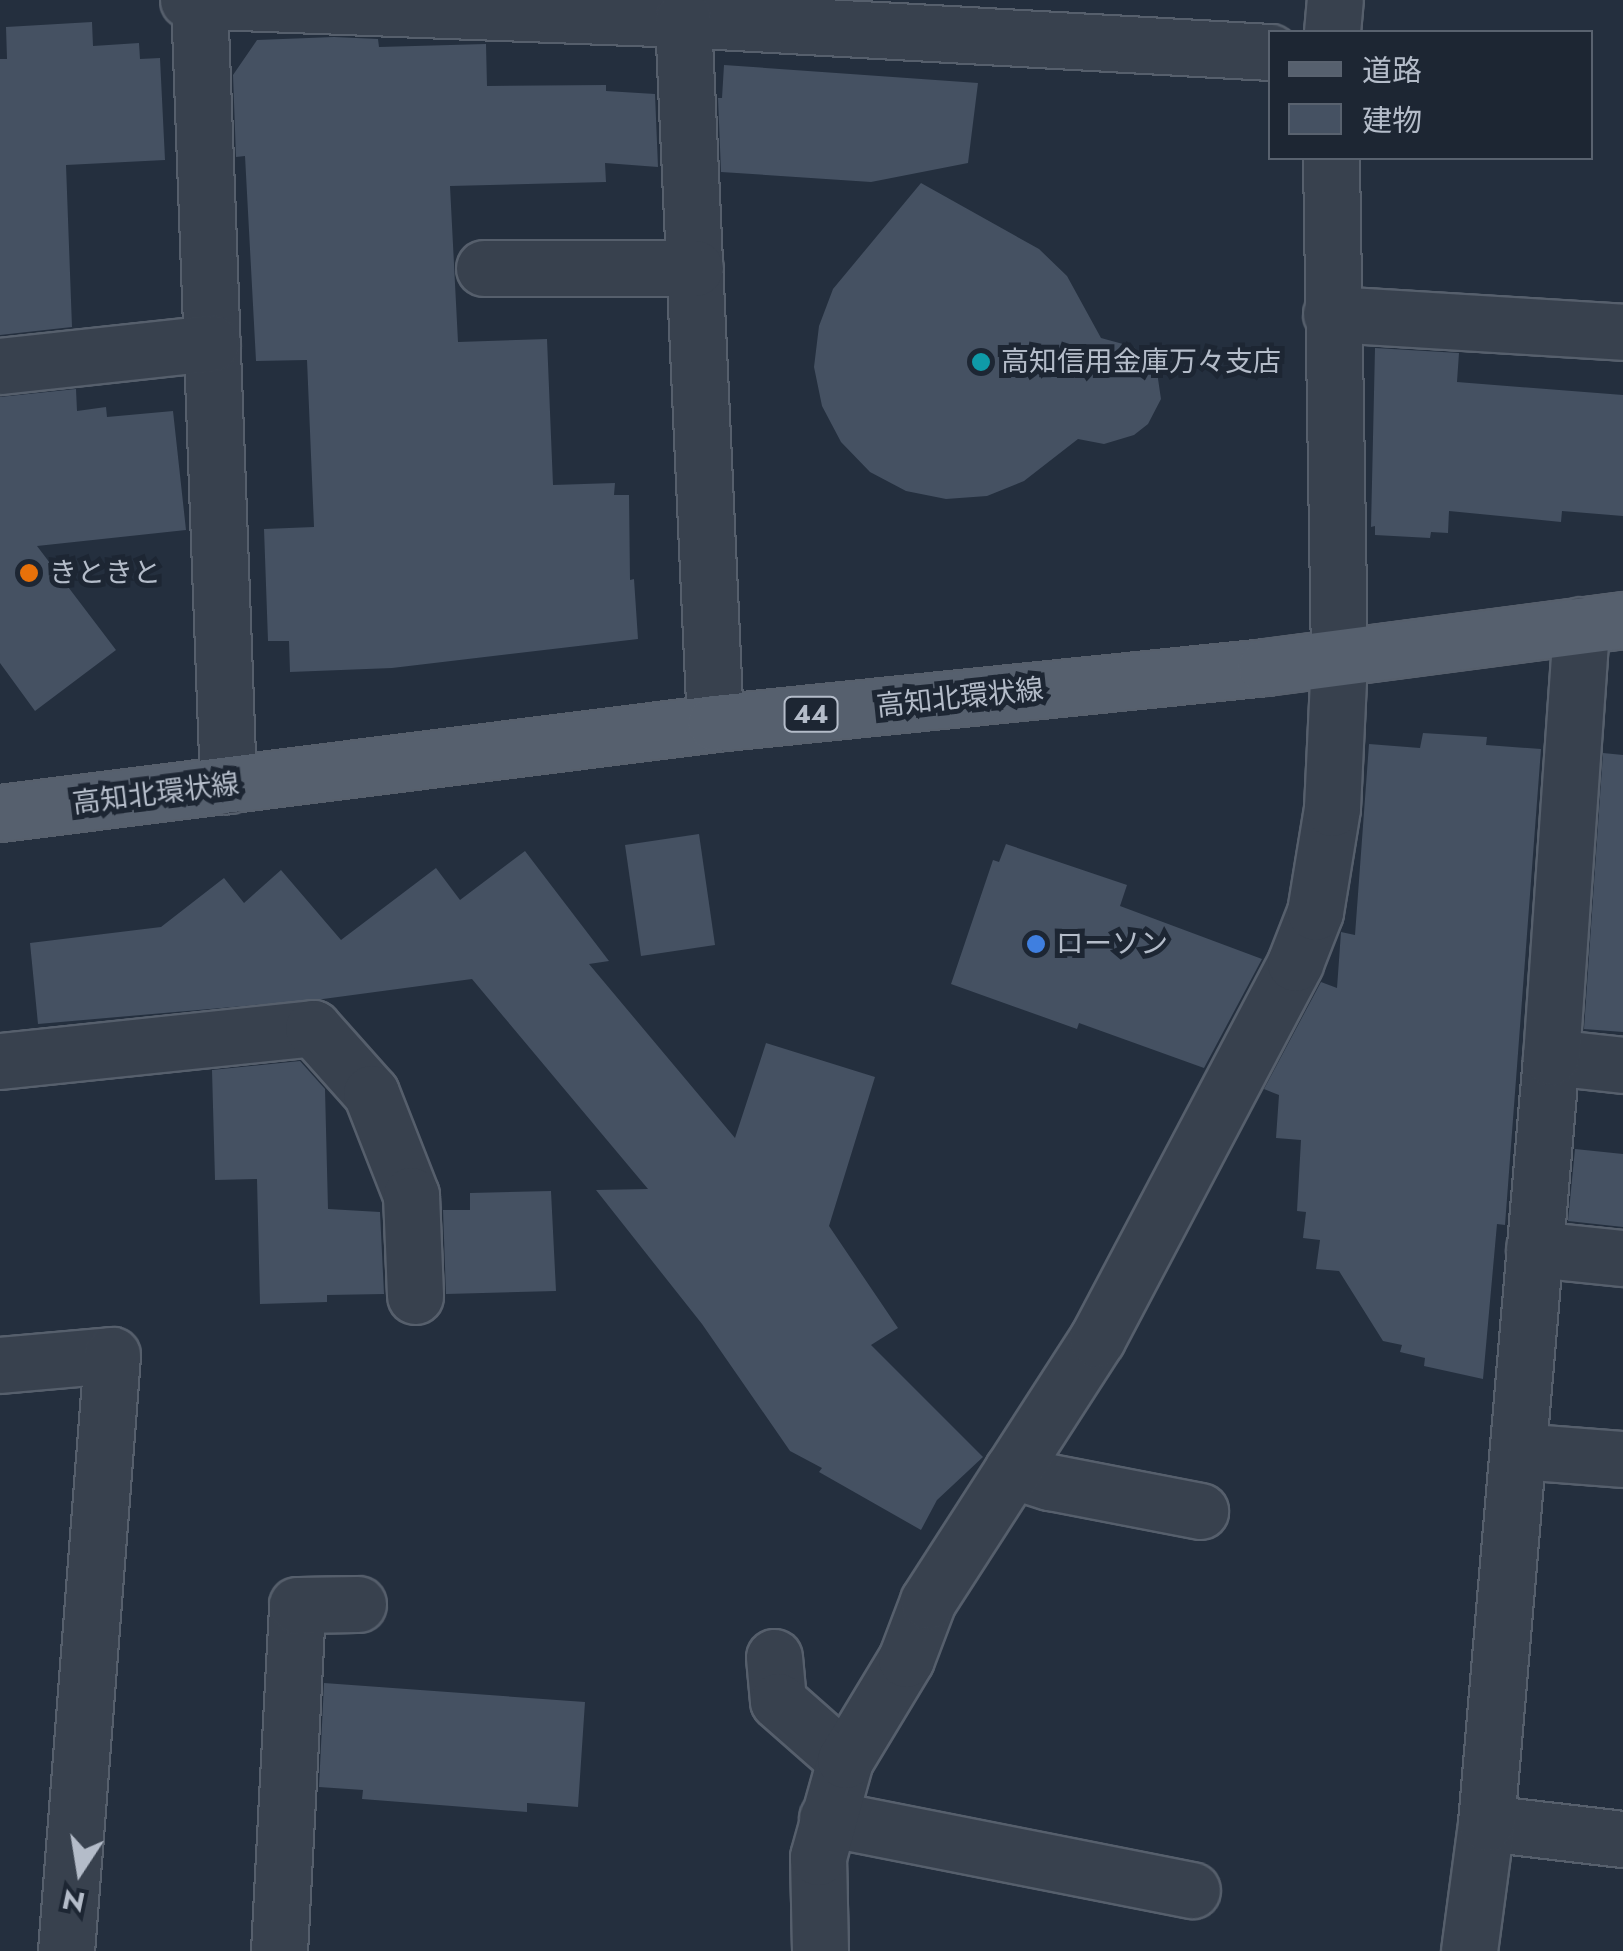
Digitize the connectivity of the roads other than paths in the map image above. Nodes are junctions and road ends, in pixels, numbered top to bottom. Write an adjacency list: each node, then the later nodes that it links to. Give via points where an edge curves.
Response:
1 (188, 0): 2 (street)
2 (199, 0): 4 (street); 12 (street)
3 (1335, 0): 5 (street)
4 (683, 19): 6 (street); 9 (street)
5 (1332, 30)
6 (1268, 52)
7 (1331, 160): 10 (street)
8 (484, 268): 9 (street)
9 (695, 268): 16 (street)
10 (1331, 314): 11 (street); 15 (street)
11 (1623, 332)
12 (212, 343): 13 (street); 17 (street)
13 (0, 366)
14 (1602, 623): 15 (main road, 高知北環状線 / 44); 19 (street)
15 (1338, 658): 16 (main road, 高知北環状線 / 44); 28 (street, via 1332,808 1314,912 1295,963 1097,1339)
16 (715, 723): 17 (main road, 高知北環状線 / 44)
17 (228, 785): 18 (main road, 高知北環状線 / 44)
18 (0, 813)
19 (1551, 1058): 21 (street); 22 (street)
20 (0, 1061): 24 (street, via 313,1028 371,1093 411,1195)
21 (1623, 1065)
22 (1534, 1249): 23 (street); 26 (street)
23 (1623, 1258)
24 (415, 1296)
25 (0, 1365): 38 (street, via 112,1356)
26 (1518, 1450): 27 (street); 34 (street)
27 (1623, 1459)
28 (1012, 1470): 29 (street); 32 (street, via 928,1601 906,1659)
29 (1200, 1511)
30 (358, 1604): 37 (street, via 297,1605)
31 (774, 1656): 32 (street, via 778,1701)
32 (844, 1760): 33 (street)
33 (827, 1818): 36 (street); 39 (street, via 818,1857)
34 (1486, 1823): 35 (street); 40 (street)
35 (1623, 1838)
36 (1192, 1890)
37 (294, 1935)
38 (66, 1951)
39 (820, 1951)
40 (1469, 1951)

